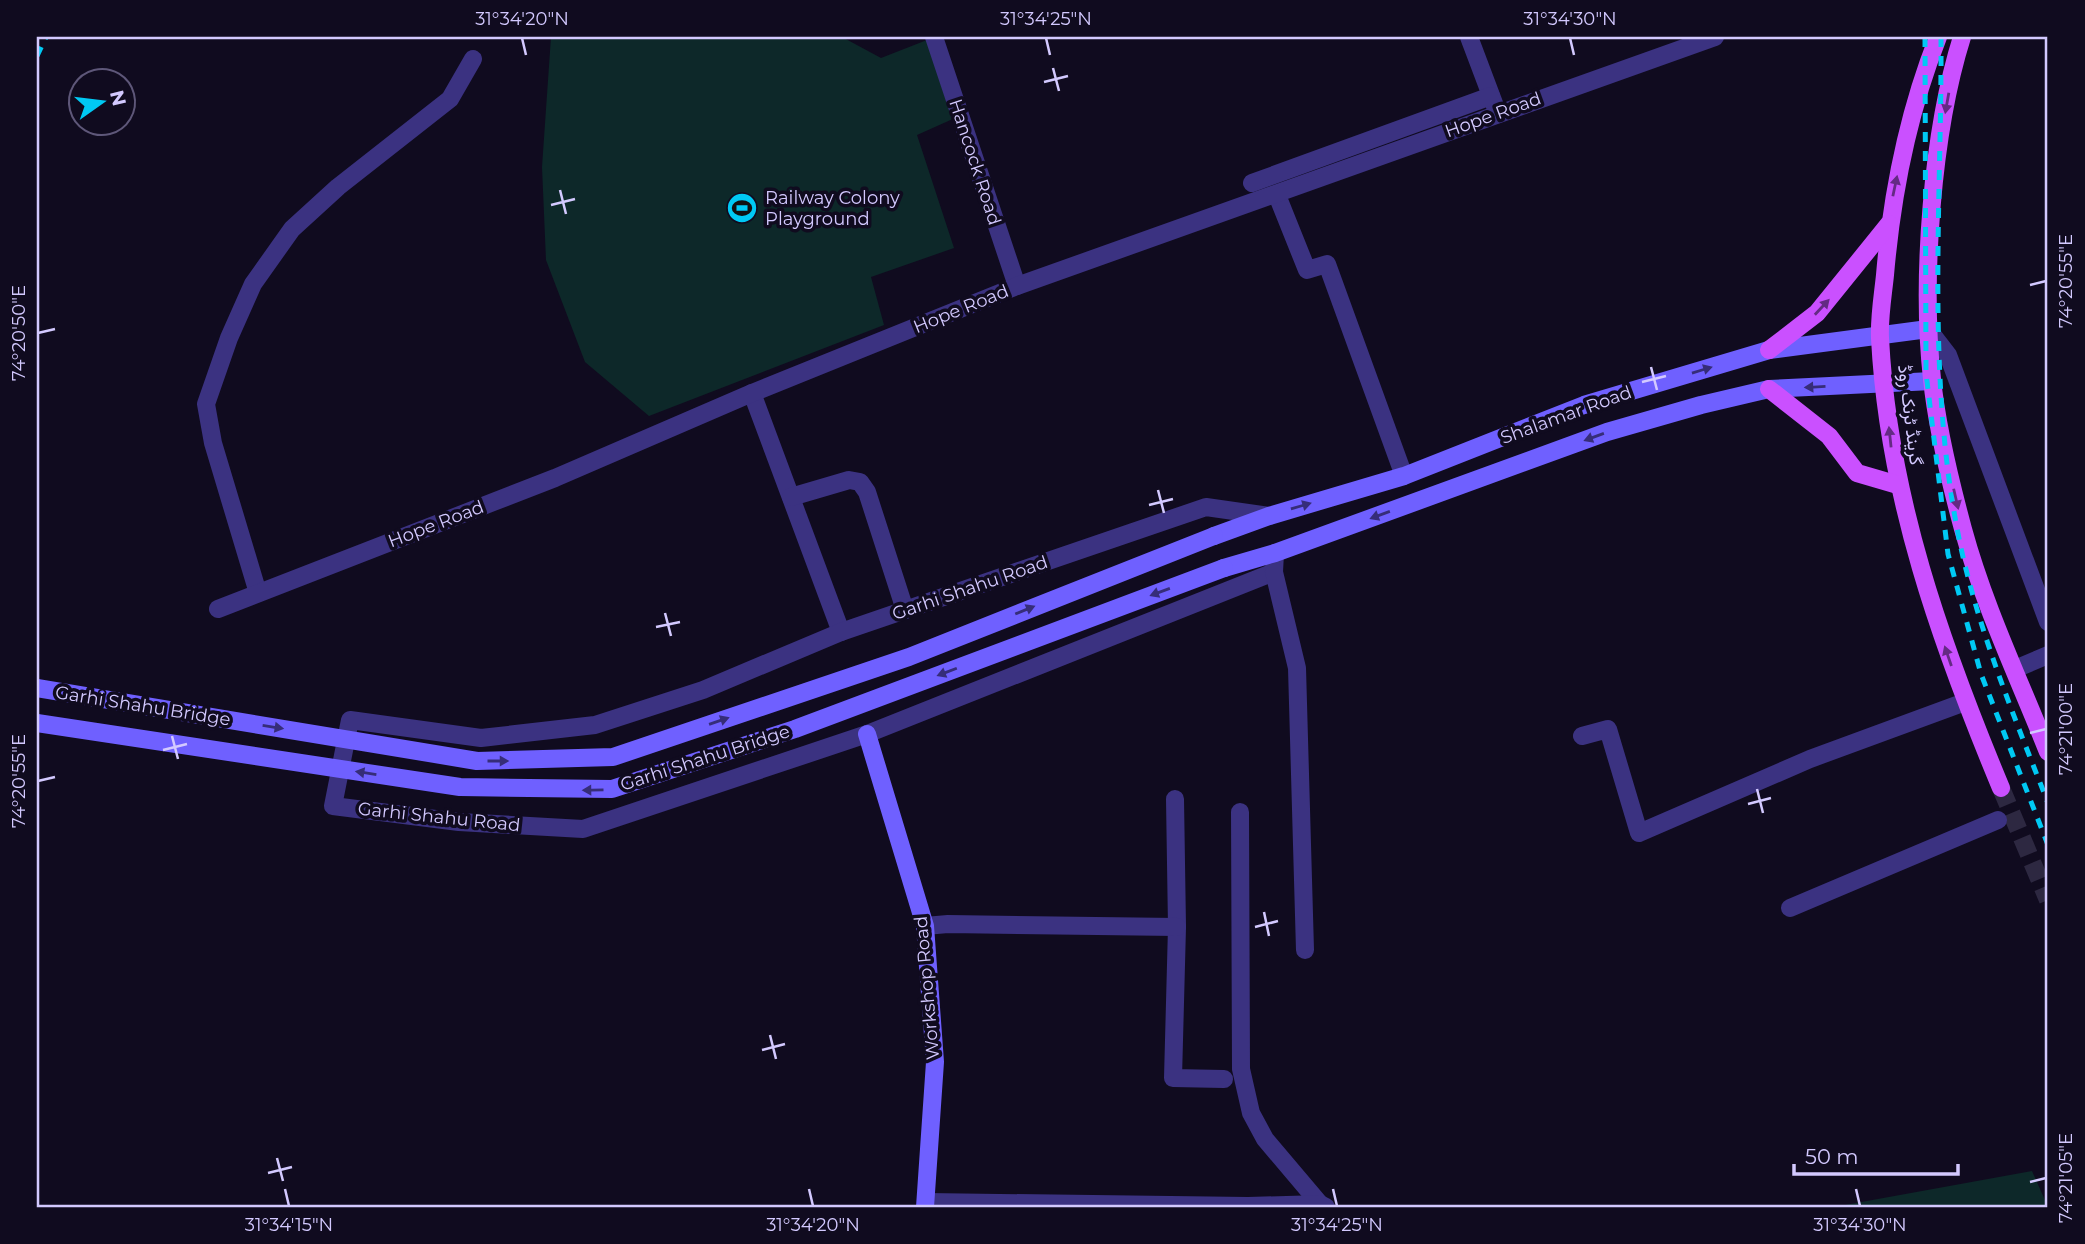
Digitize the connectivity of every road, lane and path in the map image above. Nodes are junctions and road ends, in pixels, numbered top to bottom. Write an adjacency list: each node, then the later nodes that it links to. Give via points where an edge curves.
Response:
1 (934, 37): 11 (street, Hancock Road)
2 (1469, 37): 7 (street)
3 (1715, 37): 7 (street, Hope Road)
4 (1938, 37): 10 (main road, گرینڈ ٹرنک روڈ, one-way to 4, via 1908,132)
5 (1962, 37): 12 (main road, گرینڈ ٹرنک روڈ, one-way to 12, via 1939,147)
6 (473, 59): 27 (street, via 450,99 292,229 253,284 229,338 206,404 213,443)
7 (1494, 104): 8 (street); 9 (street, Hope Road)
8 (1252, 183)
9 (1277, 195): 11 (street, Hope Road); 19 (street, via 1307,270 1327,264)
10 (1889, 223): 13 (main road, گرینڈ ٹرنک روڈ); 14 (main road, one-way to 10, via 1817,313)
11 (1017, 286): 18 (street, Hope Road)
12 (1928, 329): 13 (main road, Shalamar Road); 15 (main road, گرینڈ ٹرنک روڈ); 30 (street, via 1948,355)
13 (1880, 335): 14 (main road, Shalamar Road); 16 (main road, گرینڈ ٹرنک روڈ)
14 (1769, 350): 19 (main road, Shalamar Road, one-way to 14, via 1584,405)
15 (1932, 381): 16 (main road, Shalamar Road); 33 (main road, گرینڈ ٹرنک روڈ, one-way to 33, via 1963,530)
16 (1885, 384): 17 (main road, Shalamar Road, one-way to 17); 20 (main road, گرینڈ ٹرنک روڈ, one-way to 16)
17 (1769, 390): 20 (main road, via 1829,436 1857,473); 24 (main road, Shalamar Road, one-way to 24, via 1606,432)
18 (752, 393): 21 (street); 27 (street, Hope Road, via 555,478)
19 (1404, 476): 22 (main road, Shalamar Road, one-way to 19)
20 (1898, 485): 35 (main road, گرینڈ ٹرنک روڈ, one-way to 20, via 1947,656)
21 (791, 497): 29 (street, via 849,480 860,482); 31 (street)
22 (1269, 516): 23 (main road, Shalamar Road); 29 (street, Garhi Shahu Road, via 1206,507)
23 (1214, 536): 34 (main road, Garhi Shahu Bridge, one-way to 23, bridge, via 477,761 613,757 909,656)
24 (1275, 553): 25 (main road, Shalamar Road); 26 (street)
25 (1224, 568): 36 (main road, Garhi Shahu Bridge, one-way to 36, bridge, via 795,729 612,789 460,787)
26 (1274, 572): 37 (street, Garhi Shahu Road); 47 (street, via 1297,668)
27 (258, 593): 28 (street, Hope Road)
28 (218, 609)
29 (905, 610): 31 (street, Garhi Shahu Road)
30 (2048, 622)
31 (841, 632): 37 (street, Garhi Shahu Road, via 703,690 568,730 481,738 350,720 332,806 583,829)
32 (2048, 655): 33 (street)
33 (2015, 669): 39 (main road, گرینڈ ٹرنک روڈ)
34 (37, 688)
35 (1965, 702): 38 (street, via 1810,759 1639,833 1608,729); 40 (main road, گرینڈ ٹرنک روڈ)
36 (37, 723)
37 (867, 734): 45 (main road, Workshop Road)
38 (1582, 736)
39 (2048, 752)
40 (2001, 788)
41 (1175, 799): 46 (street)
42 (1240, 812): 50 (street, via 1241,1069 1251,1113 1265,1139)
43 (1998, 820): 44 (street)
44 (1790, 908)
45 (925, 926): 46 (street); 49 (main road, Workshop Road, via 935,1062)
46 (1177, 927): 48 (street, via 1173,1078)
47 (1305, 950)
48 (1224, 1079)
49 (925, 1205): 51 (street)
50 (1323, 1205): 51 (street)
51 (1100, 1206)

